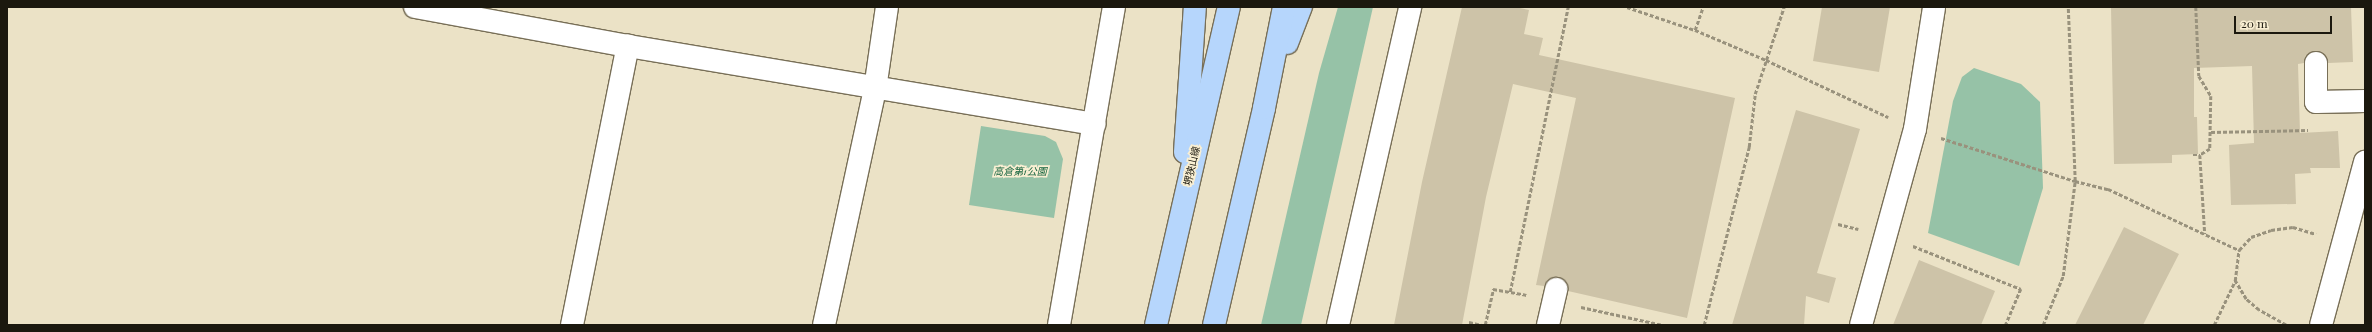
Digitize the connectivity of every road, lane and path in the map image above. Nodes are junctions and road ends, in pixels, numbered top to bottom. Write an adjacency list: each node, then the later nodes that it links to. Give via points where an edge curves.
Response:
1 (416, 7): 16 (street)
2 (887, 7): 18 (street)
3 (1114, 7): 22 (street)
4 (1195, 7): 27 (main road)
5 (1229, 7): 27 (main road, 堺狭山線)
6 (1284, 7): 21 (main road)
7 (1301, 7): 21 (main road)
8 (1410, 7): 42 (street)
9 (1568, 7): 33 (path)
10 (1703, 7): 15 (path)
11 (1784, 7): 46 (path, via 1755,94 1749,147)
12 (1934, 7): 30 (street, via 1915,129)
13 (2068, 7): 49 (path, via 2075,181 2063,276)
14 (2196, 7): 23 (path, via 2198,76 2211,96)
15 (1695, 30)
16 (628, 46): 18 (street); 37 (street)
17 (2316, 63): 20 (street)
18 (875, 89): 22 (street); 38 (street)
19 (2365, 101): 20 (street)
20 (2316, 102): 23 (path, via 2317,130)
21 (1264, 108): 41 (main road)
22 (1095, 124): 39 (street)
23 (2210, 132): 24 (path, via 2210,149)
24 (2200, 154): 25 (path); 29 (path)
25 (2193, 155)
26 (2365, 162): 31 (street)
27 (1180, 221): 40 (main road, 堺狭山線)
28 (1838, 224): 30 (path)
29 (2205, 234)
30 (1885, 237): 47 (street); 48 (path, via 1922,248 2021,289)
31 (2343, 245): 32 (path, via 2293,227 2271,230 2251,237 2239,250); 52 (street)
32 (2235, 281): 50 (path); 51 (path, via 2246,299 2259,310)
33 (1510, 292): 35 (path); 43 (path, via 1493,289)
34 (1555, 295): 44 (street); 45 (path)
35 (1532, 296)
36 (1469, 322): 43 (path)
37 (572, 325)
38 (824, 325)
39 (1059, 325)
40 (1156, 325)
41 (1214, 325)
42 (1338, 325)
43 (1484, 325)
44 (1548, 325)
45 (1663, 325)
46 (1704, 325)
47 (1861, 325)
48 (2006, 325)
49 (2043, 325)
50 (2214, 325)
51 (2286, 325)
52 (2321, 325)

